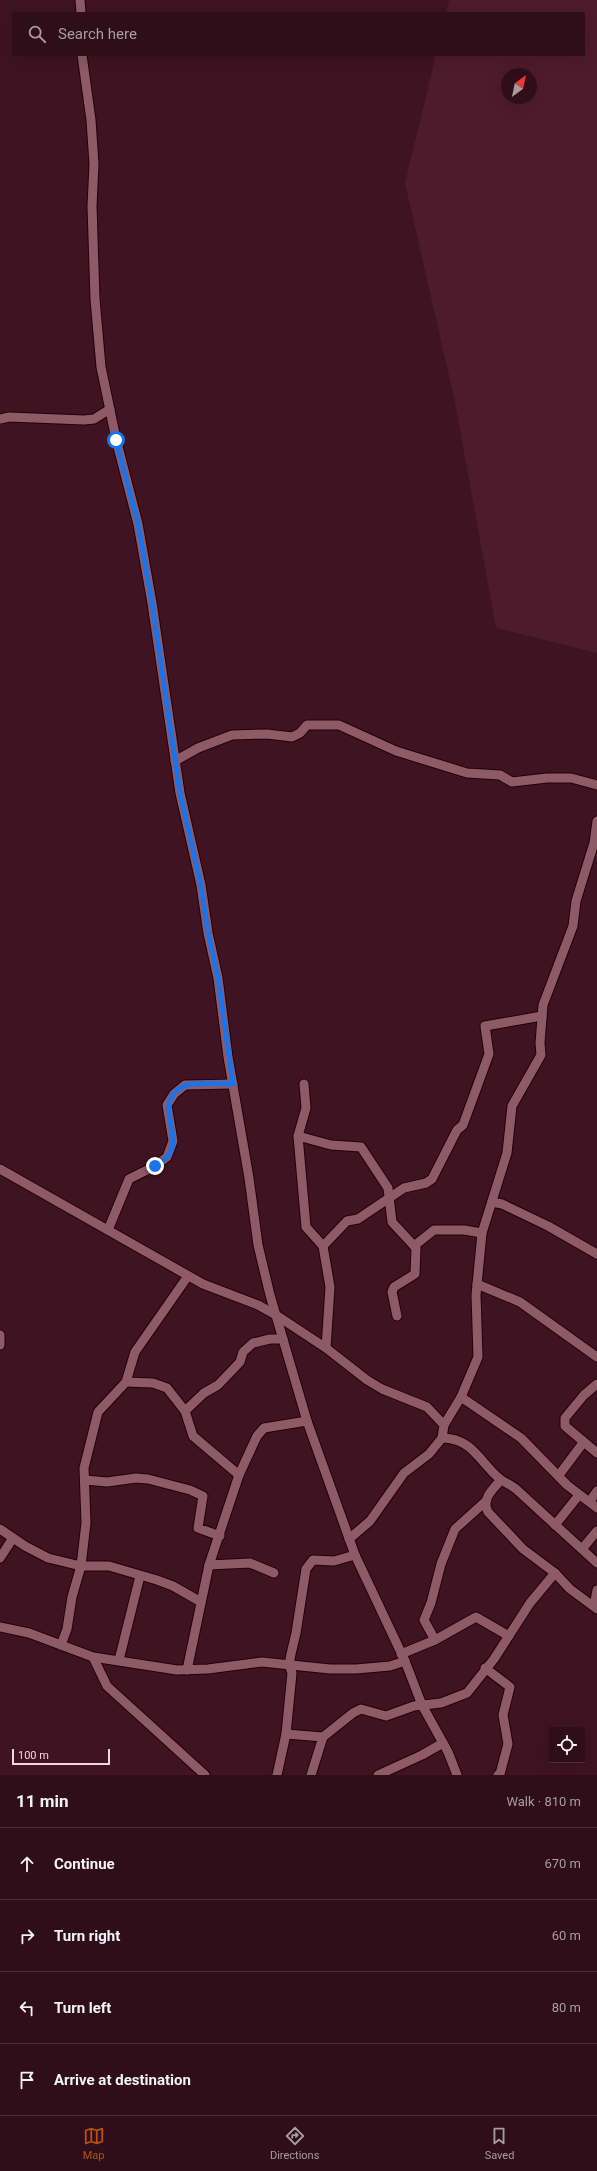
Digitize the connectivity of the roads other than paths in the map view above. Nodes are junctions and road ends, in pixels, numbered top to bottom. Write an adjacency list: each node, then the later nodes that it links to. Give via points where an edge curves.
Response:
1 (80, 0): 2 (street)
2 (81, 12)
3 (82, 56): 4 (street, via 94,164 92,206 95,299 101,367)
4 (110, 409): 5 (street, via 94,419 84,420 9,417); 6 (street, via 138,524)
5 (0, 419)
6 (176, 761): 7 (street, via 198,748 232,735 267,734 292,737 307,725 339,725 396,751 467,773 500,775 512,782 571,778); 10 (street, via 180,793 218,978)
7 (597, 785)
8 (597, 821): 9 (street, via 594,844 576,901 573,926)
9 (542, 1016): 14 (street, via 514,1023 485,1026 490,1054 463,1125 457,1130 432,1179 404,1188); 15 (street, via 542,1055 512,1106 507,1153)
10 (233, 1084): 16 (street, via 185,1085 174,1094 167,1106 173,1141 167,1157 129,1180); 23 (street, via 258,1245)
11 (304, 1084): 12 (street, via 306,1108)
12 (298, 1136): 14 (street, via 331,1144 361,1146 385,1183); 18 (street, via 306,1230)
13 (0, 1169): 16 (street)
14 (390, 1196): 18 (street, via 358,1219 347,1221); 19 (street, via 392,1222)
15 (492, 1202): 17 (street); 20 (street, via 502,1204 548,1226)
16 (108, 1230): 21 (street)
17 (482, 1233): 19 (street, via 434,1230); 22 (street)
18 (323, 1246): 28 (street, via 330,1287)
19 (414, 1246): 24 (street, via 415,1274 397,1284 392,1292)
20 (597, 1254)
21 (188, 1276): 23 (street); 30 (street, via 135,1352)
22 (477, 1284): 29 (street, via 520,1302); 32 (street, via 478,1357)
23 (276, 1315): 26 (street); 28 (street)
24 (397, 1316)
25 (0, 1335): 27 (street)
26 (283, 1339): 33 (street, via 253,1343 243,1352 240,1362 218,1385 204,1393); 34 (street)
27 (0, 1345)
28 (326, 1348): 35 (street, via 382,1389 427,1407)
29 (597, 1358)
30 (126, 1382): 33 (street, via 161,1385 171,1393); 41 (street, via 98,1412 84,1468)
31 (597, 1384): 37 (street, via 565,1418 565,1426)
32 (461, 1397): 35 (street); 40 (street, via 521,1438)
33 (184, 1411): 39 (street, via 193,1436)
34 (307, 1421): 39 (street, via 264,1428 257,1436); 52 (street)
35 (444, 1425): 36 (street)
36 (442, 1438): 42 (street, via 449,1438 474,1450); 52 (street, via 429,1454 404,1473 370,1521)
37 (583, 1443): 38 (street); 40 (street)
38 (597, 1453)
39 (239, 1475): 50 (street)
40 (559, 1475): 44 (street)
41 (85, 1480): 50 (street, via 107,1482 136,1478 190,1490 203,1496 198,1528); 58 (street, via 86,1523)
42 (501, 1480): 45 (street, via 488,1495); 47 (street, via 516,1489)
43 (597, 1491): 46 (street)
44 (579, 1495): 46 (street); 47 (street)
45 (486, 1502): 60 (street, via 488,1512 508,1534 528,1554); 67 (street, via 455,1529 441,1564 424,1620)
46 (593, 1504)
47 (555, 1525): 53 (street)
48 (0, 1529): 51 (street)
49 (597, 1531): 53 (street)
50 (220, 1536): 57 (street)
51 (13, 1538): 55 (street); 58 (street, via 48,1558)
52 (349, 1539): 54 (street)
53 (582, 1549): 56 (street)
54 (355, 1555): 70 (street); 72 (street, via 334,1561 313,1560 308,1565)
55 (0, 1558)
56 (597, 1563)
57 (209, 1565): 59 (street, via 250,1563); 63 (street)
58 (81, 1566): 61 (street, via 102,1565); 68 (street, via 72,1597 67,1629)
59 (274, 1573)
60 (555, 1573): 64 (street, via 570,1589); 66 (street, via 530,1603)
61 (140, 1576): 63 (street, via 173,1586); 71 (street)
62 (597, 1590): 64 (street)
63 (201, 1602): 74 (street)
64 (596, 1608)
65 (0, 1627): 68 (street, via 29,1633)
66 (509, 1636): 67 (street, via 476,1617); 73 (street)
67 (435, 1640): 70 (street)
68 (61, 1644): 69 (street)
69 (93, 1657): 71 (street); 79 (street, via 106,1686)
70 (403, 1658): 72 (street, via 390,1666 356,1669); 75 (street)
71 (119, 1660): 74 (street, via 146,1666)
72 (289, 1665): 74 (street, via 262,1662); 76 (street, via 292,1673)
73 (485, 1668): 75 (street, via 467,1694 441,1703); 84 (street, via 510,1687 503,1714 508,1744)
74 (187, 1670)
75 (422, 1705): 77 (street, via 382,1716 361,1709); 78 (street)
76 (286, 1734): 77 (street); 80 (street)
77 (322, 1736): 81 (street)
78 (443, 1743): 82 (street); 83 (street)
79 (205, 1775)
80 (277, 1775)
81 (311, 1775)
82 (378, 1775)
83 (457, 1775)
84 (498, 1775)

